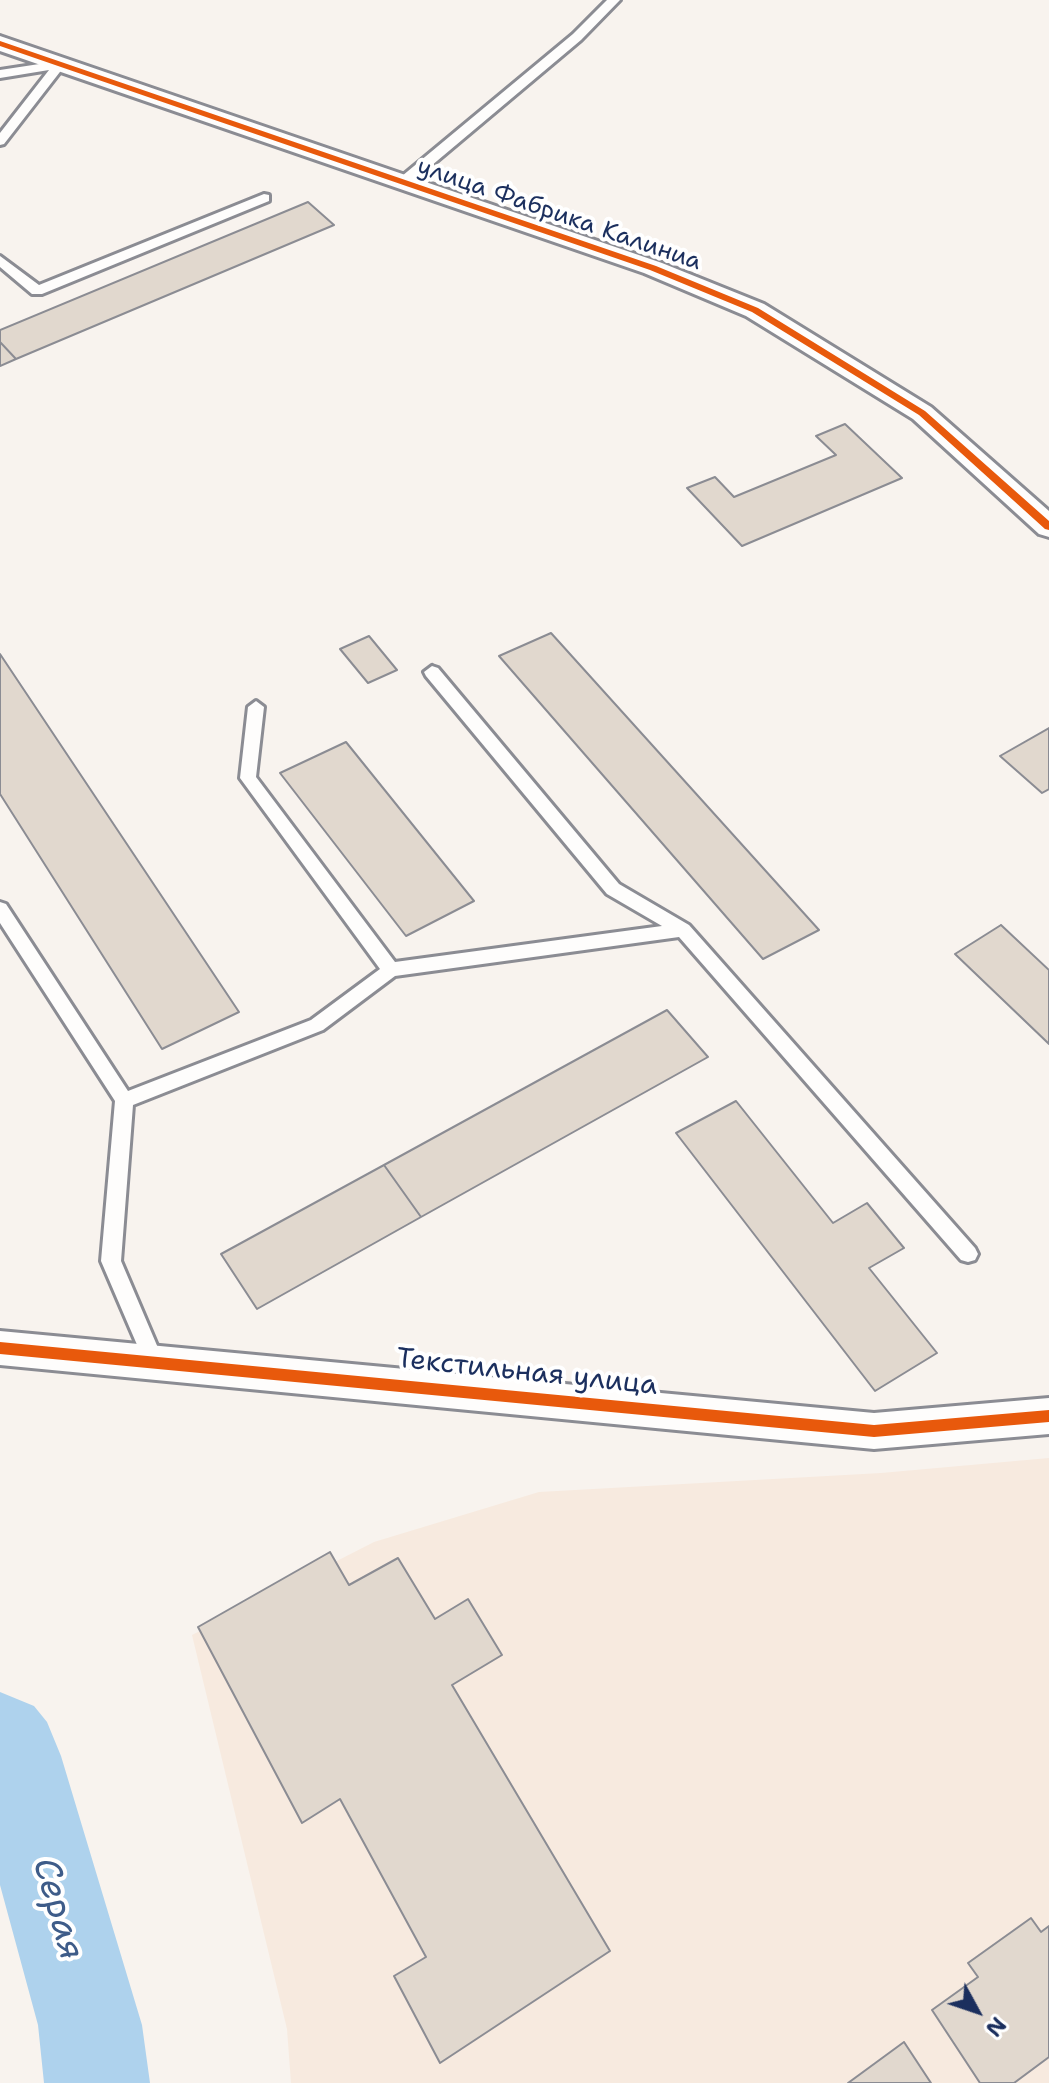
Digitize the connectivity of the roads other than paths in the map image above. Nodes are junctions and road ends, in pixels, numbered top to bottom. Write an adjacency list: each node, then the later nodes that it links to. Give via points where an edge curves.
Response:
1 (614, 0): 6 (lane)
2 (0, 43): 3 (street, улица Фабрика Калиниа)
3 (59, 65): 4 (lane); 5 (lane); 6 (street, улица Фабрика Калиниа)
4 (0, 74)
5 (0, 141)
6 (401, 184): 9 (street, улица Фабрика Калиниа, via 653,268 755,310 922,413)
7 (264, 198): 8 (lane, via 37,291)
8 (0, 260)
9 (1049, 527)
10 (432, 672): 13 (lane, via 613,889)
11 (256, 707): 14 (lane, via 248,778)
12 (0, 909): 15 (lane)
13 (683, 930): 14 (lane); 16 (lane)
14 (391, 970): 15 (lane, via 317,1025)
15 (124, 1100): 18 (lane, via 111,1261)
16 (968, 1254)
17 (0, 1348): 18 (street, Текстильная улица)
18 (154, 1362): 19 (street, Текстильная улица, via 874,1431)
19 (1049, 1416)

